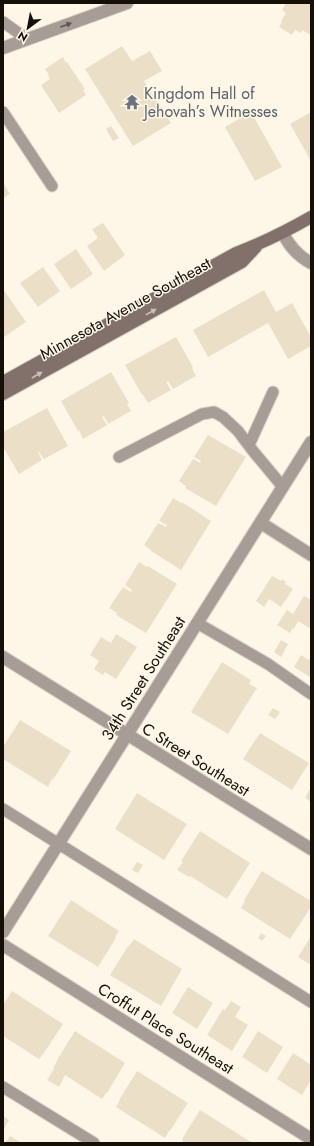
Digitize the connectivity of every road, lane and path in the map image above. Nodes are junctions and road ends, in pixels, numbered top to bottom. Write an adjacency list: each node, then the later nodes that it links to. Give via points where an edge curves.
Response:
1 (127, 3): 3 (street, one-way to 1)
2 (3, 22): 3 (lane)
3 (27, 39): 4 (street)
4 (3, 48)
5 (3, 112): 6 (lane)
6 (52, 186)
7 (311, 217): 8 (main road, Minnesota Avenue Southeast)
8 (283, 232): 9 (main road, Minnesota Avenue Southeast); 10 (street, via 291,246)
9 (258, 244): 11 (main road, Minnesota Avenue Southeast, via 236,253); 13 (main road, Minnesota Avenue Southeast, one-way to 9, via 242,262)
10 (311, 264)
11 (3, 382)
12 (273, 392): 15 (lane)
13 (3, 394)
14 (311, 442): 17 (street, 34th Street Southeast)
15 (249, 445): 16 (lane, via 238,431 214,412 202,414); 17 (lane)
16 (119, 457)
17 (283, 487): 18 (street, 34th Street Southeast)
18 (261, 523): 19 (street); 20 (street, 34th Street Southeast)
19 (311, 555)
20 (197, 623): 22 (lane, via 268,664); 23 (street, 34th Street Southeast)
21 (3, 657): 23 (street, C Street Southeast)
22 (311, 694)
23 (126, 734): 25 (street, 34th Street Southeast); 26 (street, C Street Southeast)
24 (3, 809): 25 (lane)
25 (59, 843): 27 (street, 34th Street Southeast); 29 (lane)
26 (311, 849)
27 (3, 932)
28 (3, 945): 31 (street, Croffut Place Southeast)
29 (311, 1002)
30 (3, 1087): 32 (lane)
31 (311, 1139)
32 (94, 1143)

